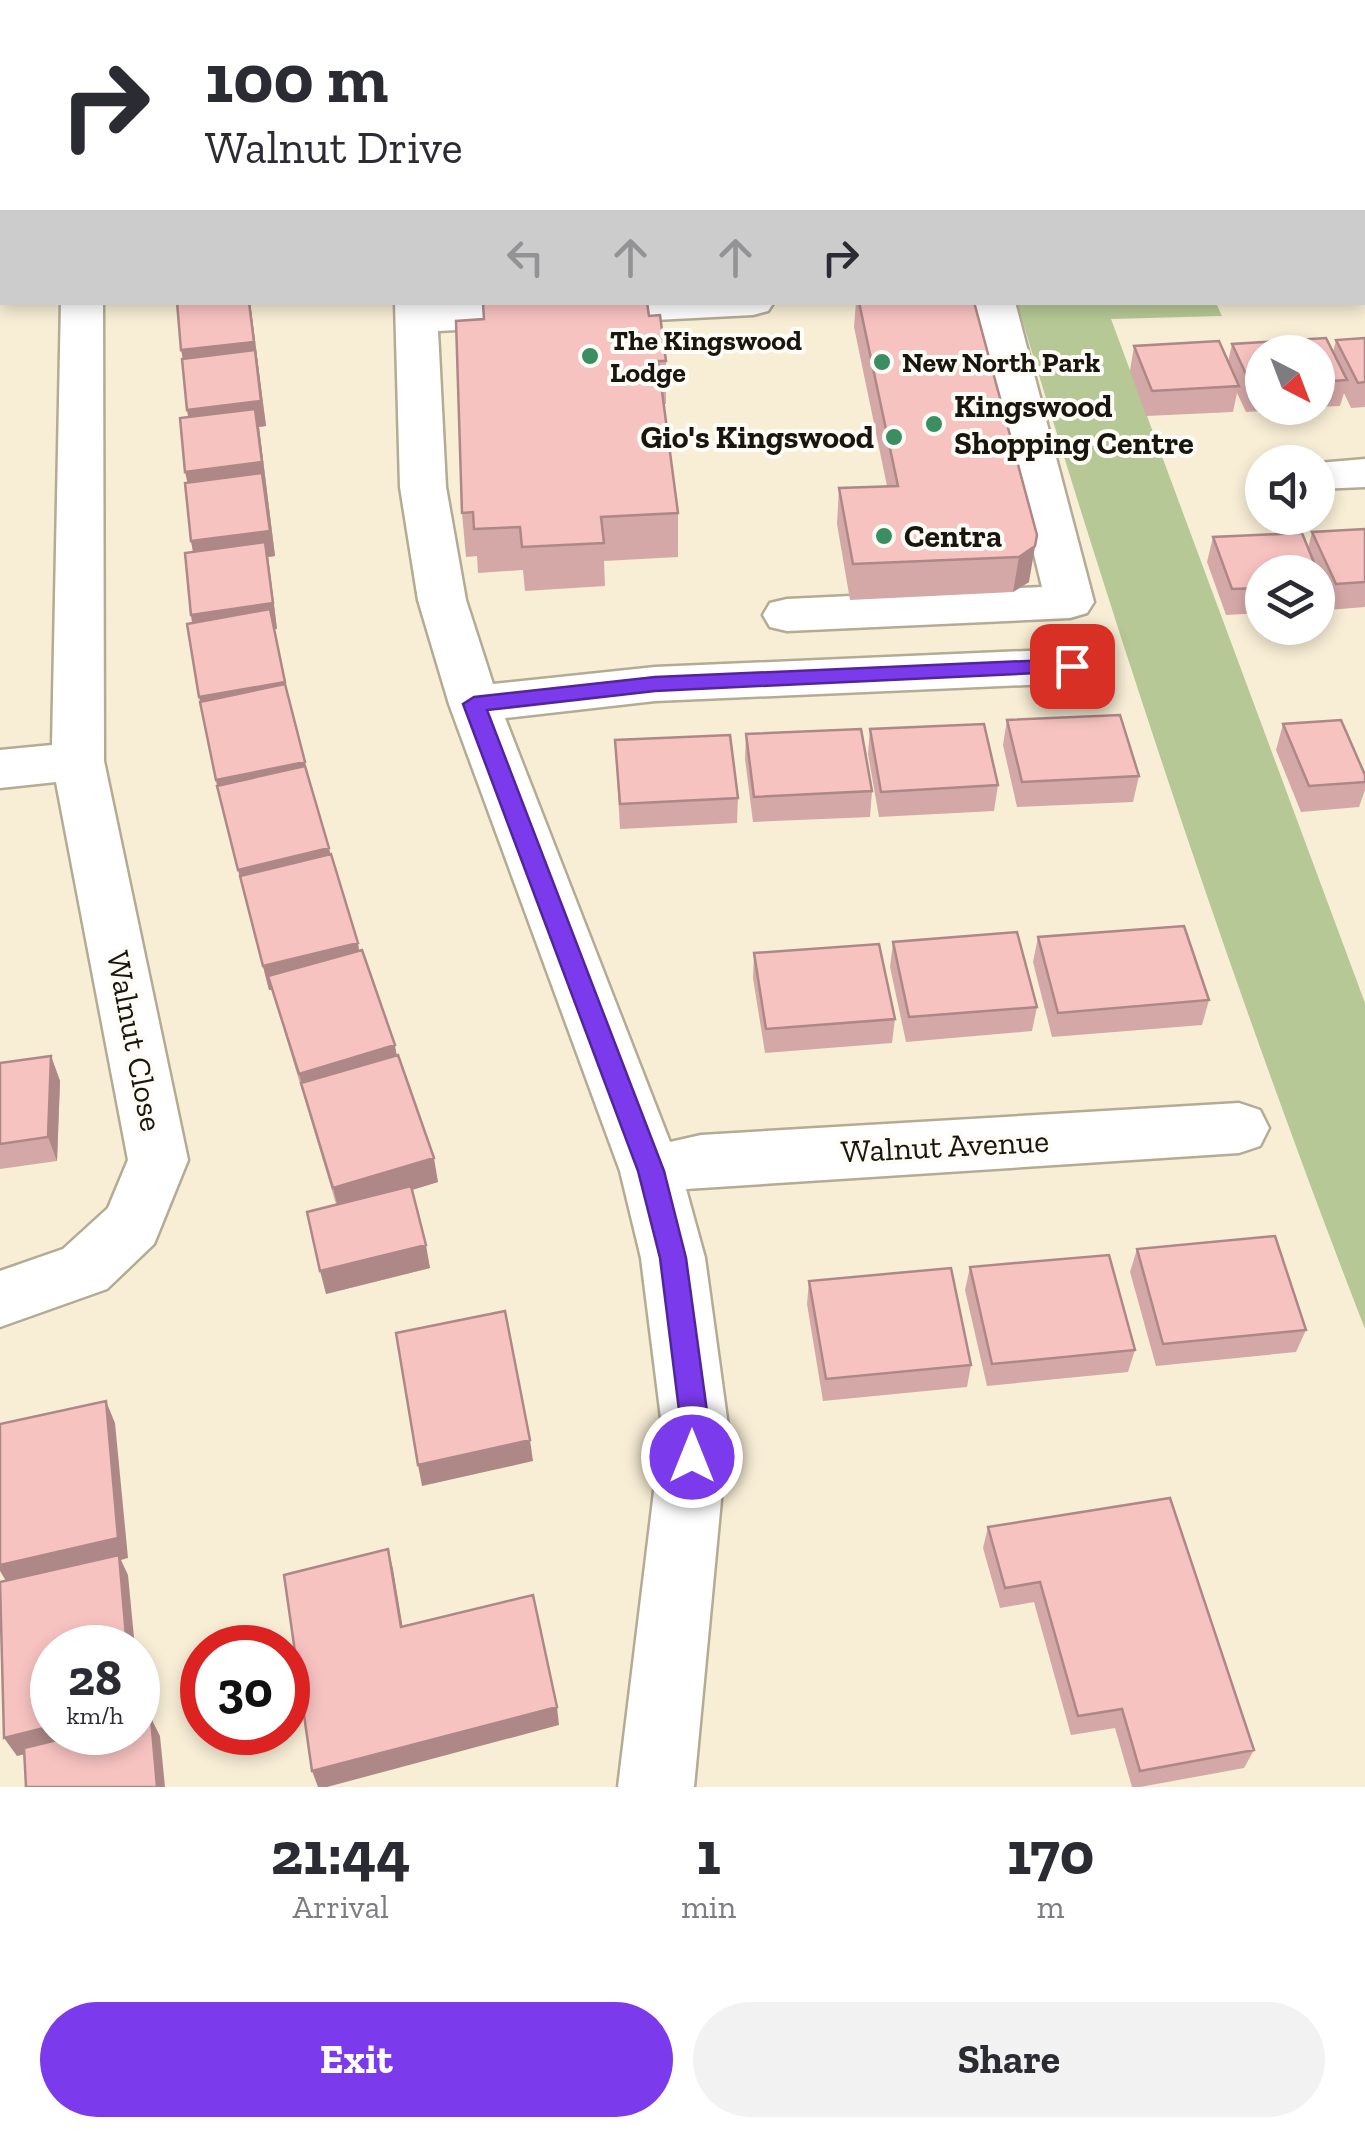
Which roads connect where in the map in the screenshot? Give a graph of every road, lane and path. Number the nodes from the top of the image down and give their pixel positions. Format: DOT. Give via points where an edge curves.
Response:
graph roads {
  1 [pos="82,305"];
  2 [pos="641,305"];
  3 [pos="995,305"];
  4 [pos="416,311"];
  5 [pos="787,615"];
  6 [pos="1072,666"];
  7 [pos="474,704"];
  8 [pos="78,761"];
  9 [pos="0,769"];
  10 [pos="1240,1128"];
  11 [pos="651,1171"];
  12 [pos="0,1299"];
  13 [pos="656,1787"];
  1 -- 8 [label="street, Walnut Close"];
  2 -- 4 [label="street"];
  3 -- 5 [label="street" via="1070,602"];
  4 -- 7 [label="street" via="424,488 442,600"];
  6 -- 7 [label="street" via="655,684"];
  7 -- 11 [label="street"];
  8 -- 9 [label="street"];
  8 -- 12 [label="street, Walnut Close" via="158,1160 132,1226 85,1269"];
  10 -- 11 [label="street, Walnut Avenue" via="702,1161"];
  11 -- 13 [label="street" via="673,1258 695,1426"];
}
